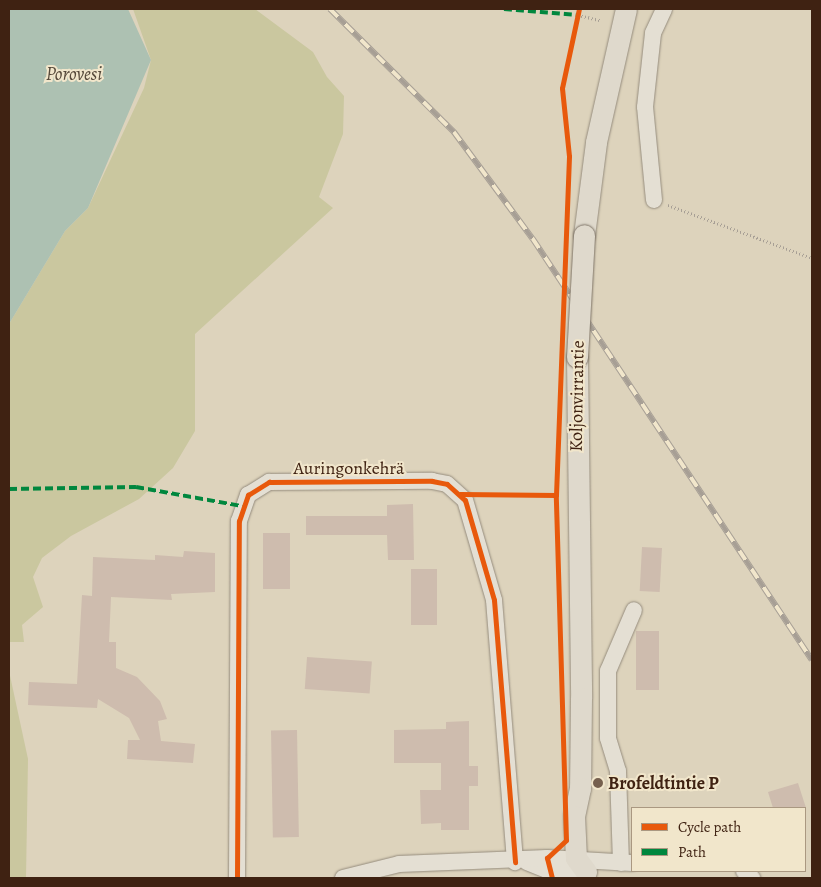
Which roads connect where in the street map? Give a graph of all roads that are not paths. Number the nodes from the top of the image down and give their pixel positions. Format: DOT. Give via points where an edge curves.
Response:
graph roads {
  1 [pos="626,9"];
  2 [pos="664,9"];
  3 [pos="654,200"];
  4 [pos="634,610"];
  5 [pos="521,862"];
  6 [pos="627,863"];
  7 [pos="584,867"];
  8 [pos="425,871"];
  9 [pos="237,878"];
  10 [pos="343,878"];
  1 -- 7 [label="main road, Koljonvirrantie, bridge" via="596,142 584,235 577,357 580,788 588,816"];
  2 -- 3 [label="street" via="653,33 645,107"];
  4 -- 6 [label="street" via="608,671 608,738 618,771"];
  5 -- 7 [label="street" via="549,871"];
  5 -- 8 [label="street"];
  5 -- 9 [label="street, Auringonkehrä" via="494,600 465,500 452,487 432,481 270,482 248,495 239,521"];
  6 -- 7 [label="street"];
  8 -- 10 [label="street" via="374,868"];
}
